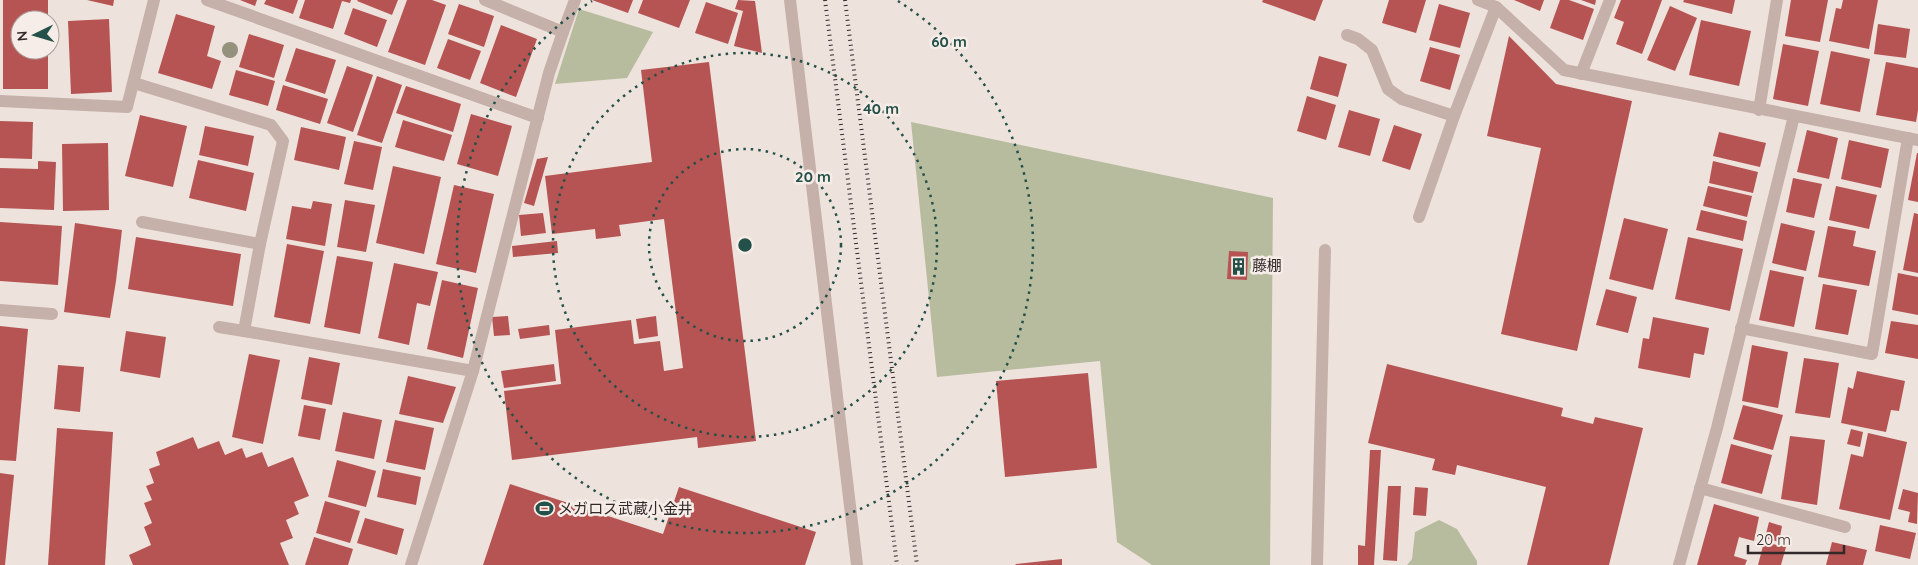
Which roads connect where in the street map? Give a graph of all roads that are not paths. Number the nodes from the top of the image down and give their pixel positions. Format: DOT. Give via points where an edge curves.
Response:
graph roads {
  1 [pos="154,0"];
  2 [pos="207,0"];
  3 [pos="485,0"];
  4 [pos="575,0"];
  5 [pos="790,0"];
  6 [pos="1478,0"];
  7 [pos="1610,0"];
  8 [pos="1776,0"];
  9 [pos="1496,7"];
  10 [pos="563,32"];
  11 [pos="1347,35"];
  12 [pos="1581,74"];
  13 [pos="134,83"];
  14 [pos="0,101"];
  15 [pos="1759,110"];
  16 [pos="1454,116"];
  17 [pos="1794,116"];
  18 [pos="538,118"];
  19 [pos="1913,139"];
  20 [pos="1419,217"];
  21 [pos="142,222"];
  22 [pos="260,244"];
  23 [pos="1324,250"];
  24 [pos="0,310"];
  25 [pos="52,314"];
  26 [pos="219,327"];
  27 [pos="1741,328"];
  28 [pos="244,331"];
  29 [pos="473,371"];
  30 [pos="1700,488"];
  31 [pos="1845,528"];
  32 [pos="411,565"];
  33 [pos="857,565"];
  34 [pos="1317,565"];
  35 [pos="1679,565"];
  1 -- 13 [label="street"];
  2 -- 18 [label="street"];
  3 -- 10 [label="street"];
  4 -- 10 [label="street"];
  5 -- 33 [label="street"];
  6 -- 9 [label="street"];
  7 -- 12 [label="street"];
  8 -- 15 [label="street"];
  9 -- 12 [label="street" via="1564,70"];
  9 -- 16 [label="street"];
  10 -- 18 [label="street"];
  11 -- 16 [label="street" via="1372,50 1388,89 1402,99"];
  12 -- 15 [label="street"];
  13 -- 14 [label="street" via="127,106"];
  13 -- 22 [label="street" via="271,125 283,141"];
  15 -- 17 [label="street"];
  16 -- 20 [label="street"];
  17 -- 19 [label="street"];
  17 -- 27 [label="street"];
  18 -- 29 [label="street"];
  19 -- 27 [label="street" via="1872,354"];
  21 -- 22 [label="street"];
  22 -- 28 [label="street"];
  23 -- 34 [label="street"];
  24 -- 25 [label="street"];
  26 -- 28 [label="street"];
  27 -- 30 [label="street"];
  28 -- 29 [label="street"];
  29 -- 32 [label="street"];
  30 -- 31 [label="street"];
  30 -- 35 [label="street"];
}
